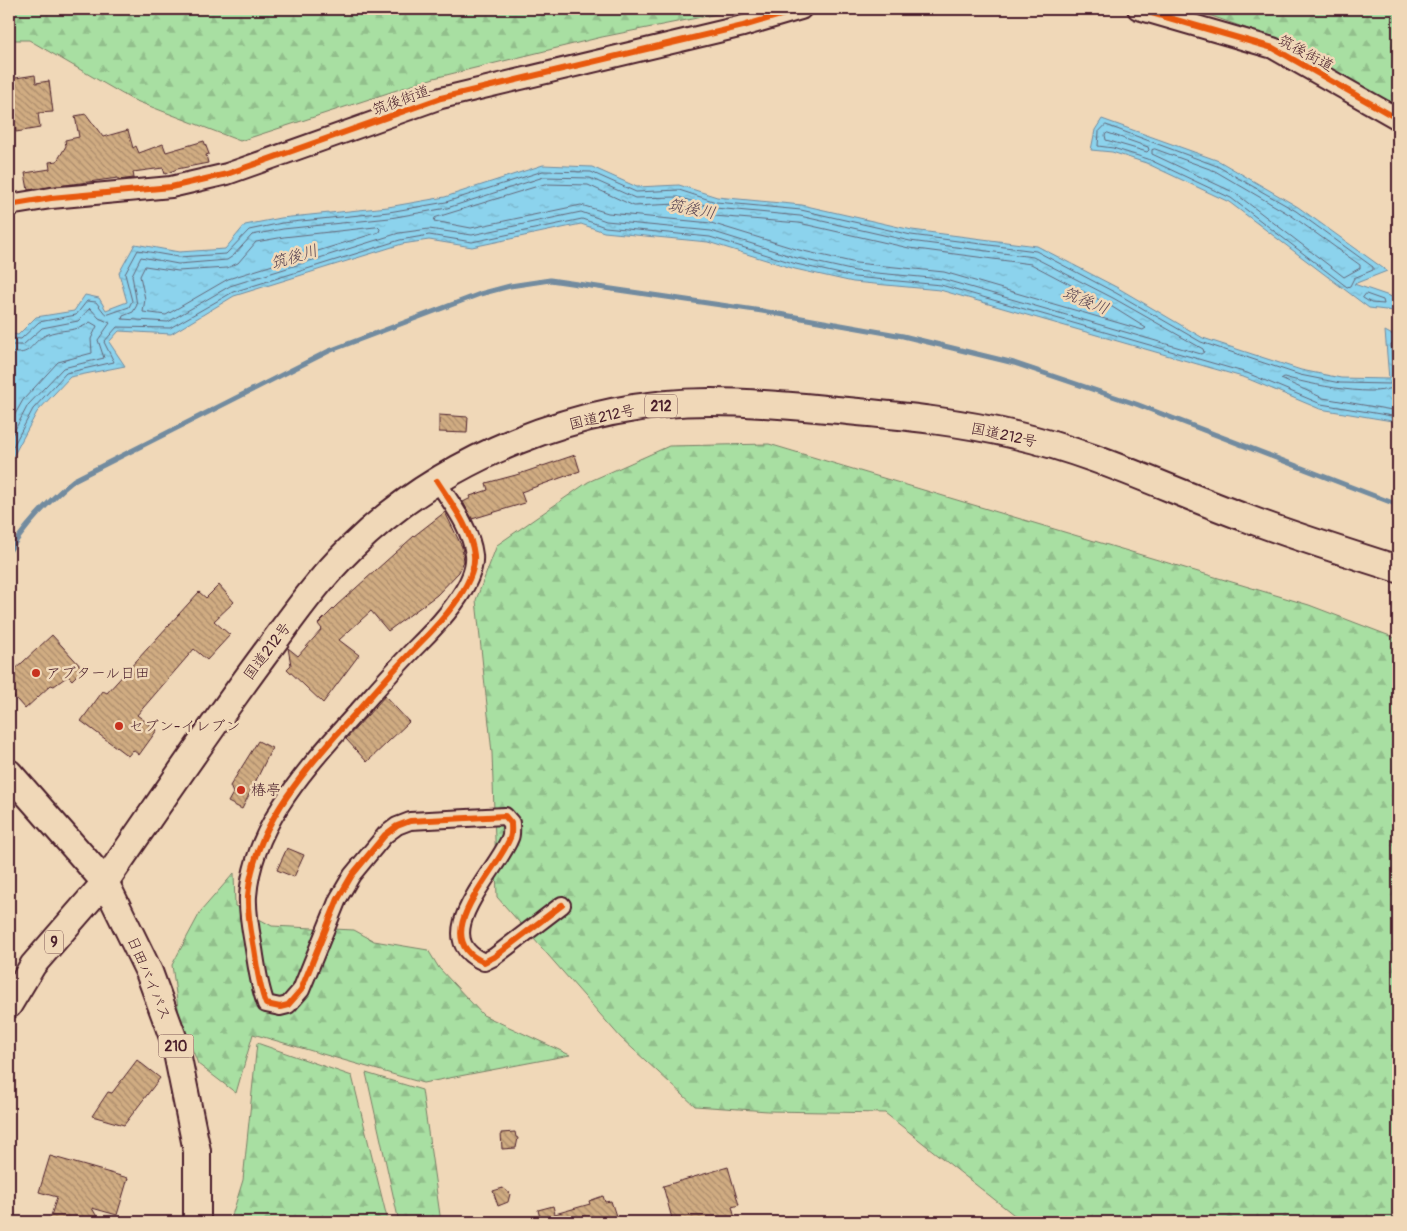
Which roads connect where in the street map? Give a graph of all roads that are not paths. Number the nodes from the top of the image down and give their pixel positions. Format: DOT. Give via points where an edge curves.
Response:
graph roads {
  1 [pos="801,9"];
  2 [pos="1138,9"];
  3 [pos="1398,119"];
  4 [pos="9,205"];
  5 [pos="437,481"];
  6 [pos="1398,570"];
  7 [pos="9,773"];
  8 [pos="105,882"];
  9 [pos="562,905"];
  10 [pos="9,1006"];
  11 [pos="197,1222"];
  1 -- 4 [label="street, 筑後街道" via="743,26 442,98 227,174 171,187"];
  2 -- 3 [label="street, 筑後街道" via="1273,48"];
  5 -- 6 [label="highway, 国道212号 / 212" via="487,454 538,434 597,416 644,407 709,402 893,415 1014,434 1078,452 1247,519"];
  5 -- 8 [label="highway, 国道212号 / 212" via="351,548 312,591 215,722"];
  5 -- 9 [label="street" via="468,532 474,556 468,583 442,621 380,683 310,765 267,830 253,868 248,897 260,987 266,1004 280,1007 288,1004 301,990 338,899 352,875 385,836 410,821 505,816 512,823 511,836 499,862 482,882 459,928 464,950 473,957 484,962 494,957"];
  7 -- 8 [label="highway, 日田バイパス / 210"];
  8 -- 10 [label="main road, 9" via="33,966"];
  8 -- 11 [label="highway, 日田バイパス / 210" via="149,972 175,1043 197,1151"];
}
